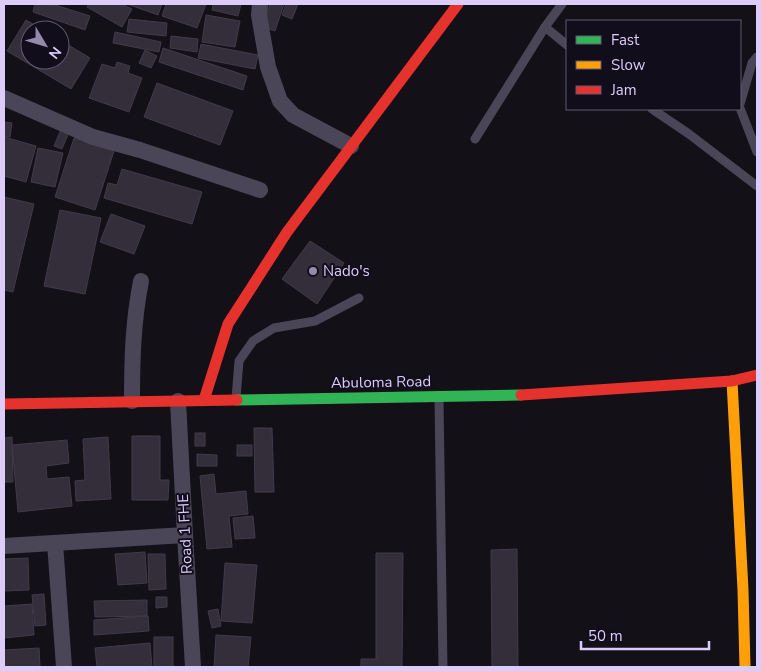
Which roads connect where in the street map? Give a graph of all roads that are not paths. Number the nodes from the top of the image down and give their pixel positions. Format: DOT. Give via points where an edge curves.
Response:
graph roads {
  1 [pos="260,4"];
  2 [pos="458,4"];
  3 [pos="562,4"];
  4 [pos="545,27"];
  5 [pos="566,44"];
  6 [pos="757,57"];
  7 [pos="4,98"];
  8 [pos="741,101"];
  9 [pos="653,110"];
  10 [pos="741,110"];
  11 [pos="475,139"];
  12 [pos="351,146"];
  13 [pos="757,152"];
  14 [pos="757,186"];
  15 [pos="260,190"];
  16 [pos="141,281"];
  17 [pos="359,298"];
  18 [pos="757,375"];
  19 [pos="732,381"];
  20 [pos="439,396"];
  21 [pos="204,400"];
  22 [pos="236,400"];
  23 [pos="132,401"];
  24 [pos="178,402"];
  25 [pos="4,404"];
  26 [pos="185,535"];
  27 [pos="55,543"];
  28 [pos="4,546"];
  29 [pos="64,667"];
  30 [pos="193,667"];
  31 [pos="443,667"];
  32 [pos="745,667"];
  1 -- 12 [label="street" via="268,67 280,101 293,115"];
  2 -- 12 [label="street"];
  3 -- 4 [label="lane"];
  4 -- 5 [label="lane"];
  4 -- 11 [label="lane"];
  6 -- 8 [label="lane" via="752,63"];
  7 -- 15 [label="street" via="93,137"];
  9 -- 14 [label="lane"];
  10 -- 13 [label="lane"];
  12 -- 21 [label="street" via="287,232 228,324"];
  16 -- 23 [label="street" via="132,347"];
  17 -- 22 [label="lane" via="315,321 274,328 253,341 239,361"];
  18 -- 19 [label="street, Abuloma Road"];
  19 -- 20 [label="street, Abuloma Road" via="522,395"];
  19 -- 32 [label="street"];
  20 -- 22 [label="street, Abuloma Road"];
  20 -- 31 [label="lane"];
  21 -- 22 [label="street, Abuloma Road"];
  21 -- 24 [label="street, Abuloma Road"];
  23 -- 24 [label="street, Abuloma Road"];
  23 -- 25 [label="street, Abuloma Road"];
  24 -- 26 [label="street, Road 1 FHE"];
  26 -- 27 [label="street"];
  26 -- 30 [label="street, Road 1 FHE"];
  27 -- 28 [label="street"];
  27 -- 29 [label="street"];
}
